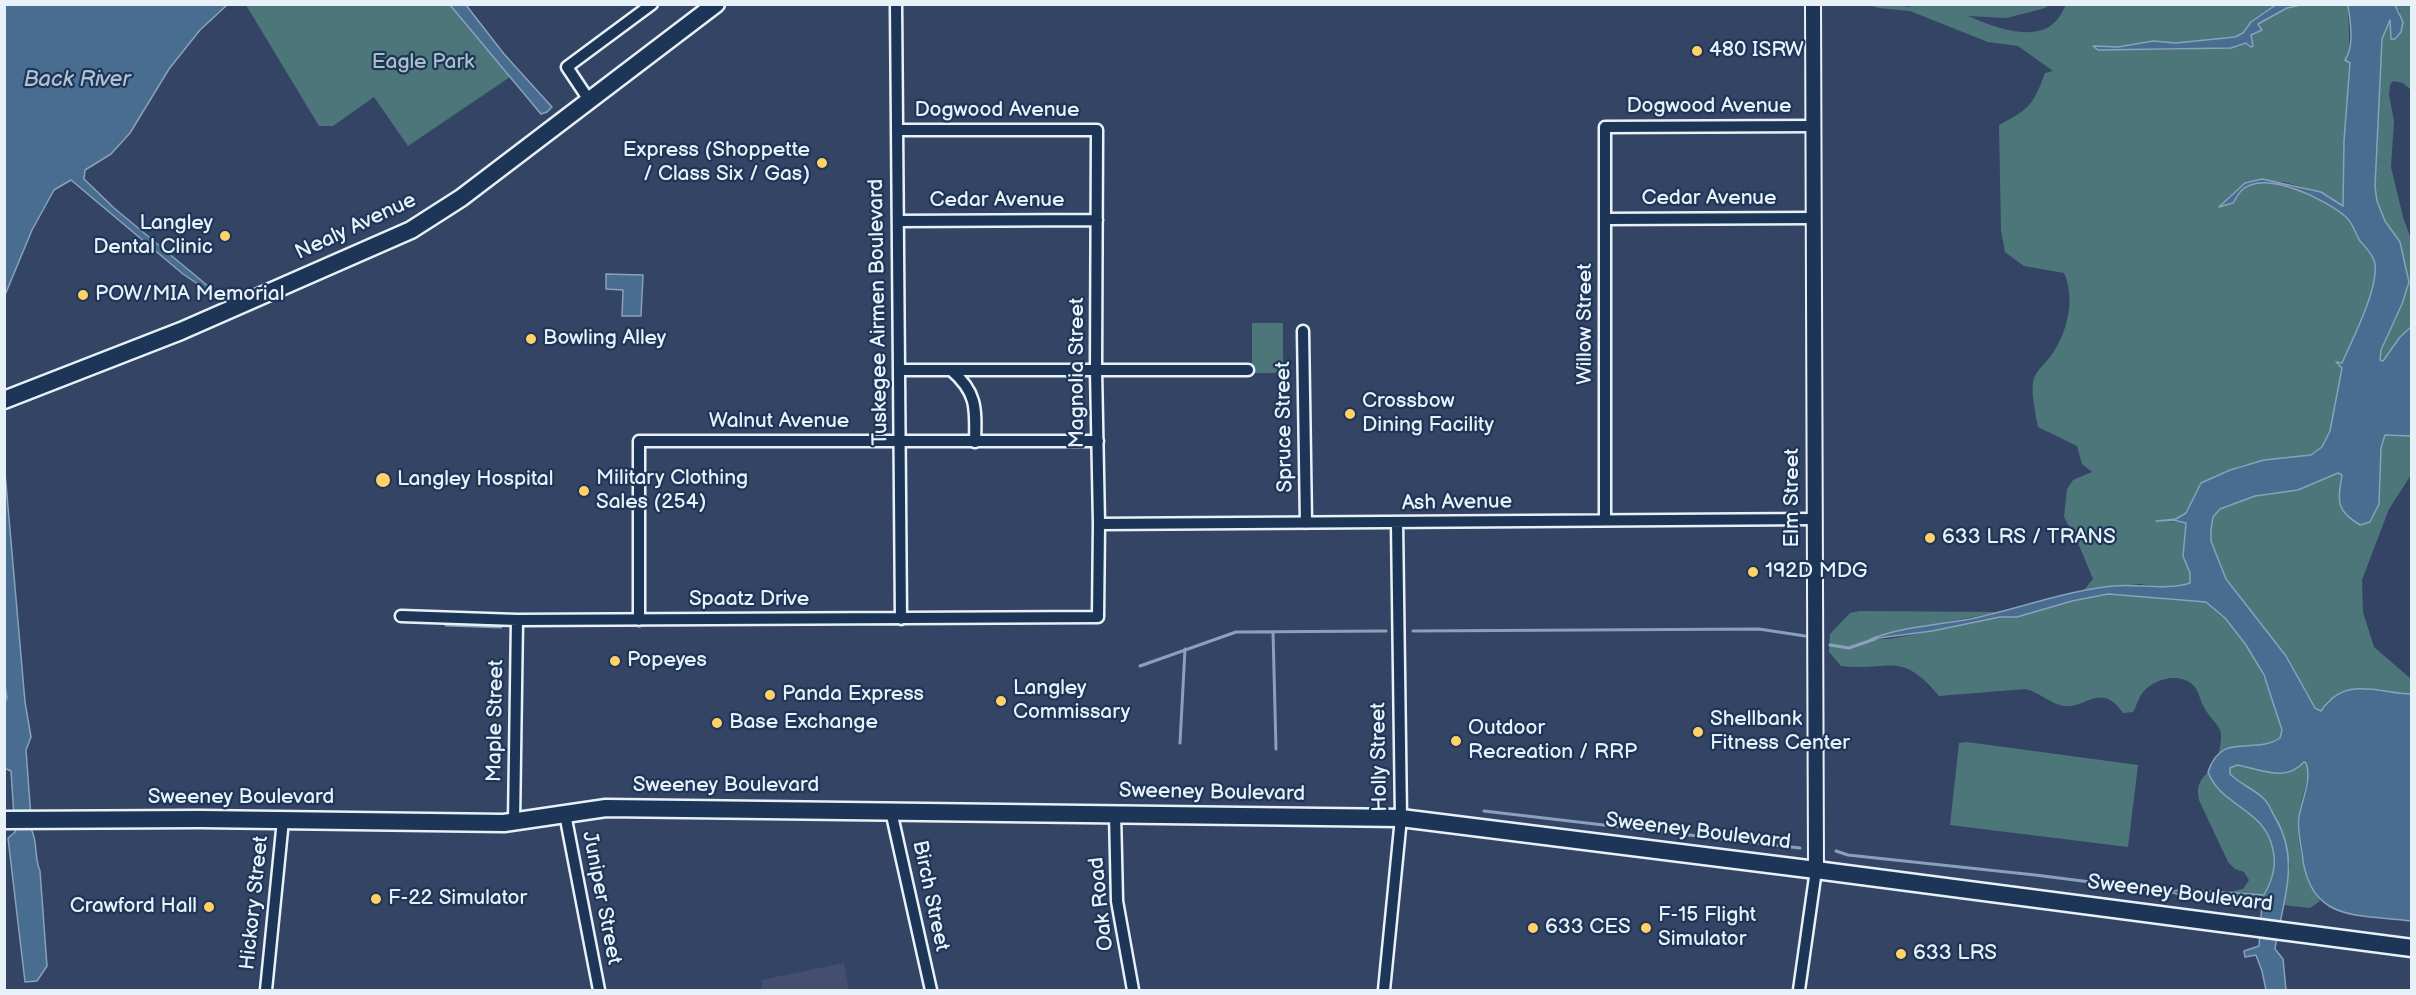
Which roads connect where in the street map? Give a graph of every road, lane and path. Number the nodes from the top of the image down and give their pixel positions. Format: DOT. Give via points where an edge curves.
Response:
graph roads {
  1 [pos="652,4"];
  2 [pos="716,4"];
  3 [pos="896,4"];
  4 [pos="1813,4"];
  5 [pos="590,100"];
  6 [pos="1814,126"];
  7 [pos="1605,127"];
  8 [pos="897,130"];
  9 [pos="1097,130"];
  10 [pos="1814,218"];
  11 [pos="1605,219"];
  12 [pos="1097,220"];
  13 [pos="897,221"];
  14 [pos="1303,331"];
  15 [pos="900,370"];
  16 [pos="951,370"];
  17 [pos="1096,370"];
  18 [pos="1248,370"];
  19 [pos="7,398"];
  20 [pos="1098,441"];
  21 [pos="900,442"];
  22 [pos="975,442"];
  23 [pos="1814,519"];
  24 [pos="1605,520"];
  25 [pos="1306,523"];
  26 [pos="1396,523"];
  27 [pos="1099,524"];
  28 [pos="401,616"];
  29 [pos="1098,617"];
  30 [pos="901,619"];
  31 [pos="517,620"];
  32 [pos="639,620"];
  33 [pos="891,811"];
  34 [pos="565,813"];
  35 [pos="1115,813"];
  36 [pos="1401,818"];
  37 [pos="7,820"];
  38 [pos="283,820"];
  39 [pos="514,822"];
  40 [pos="1816,870"];
  41 [pos="2412,948"];
  42 [pos="266,990"];
  43 [pos="599,990"];
  44 [pos="931,990"];
  45 [pos="1133,990"];
  46 [pos="1384,990"];
  47 [pos="1799,990"];
  1 -- 5 [label="street" via="567,67"];
  2 -- 5 [label="main road, Nealy Avenue"];
  3 -- 8 [label="street, Tuskegee Airmen Boulevard"];
  4 -- 6 [label="street, Elm Street"];
  5 -- 19 [label="main road, Nealy Avenue" via="461,198 411,230 181,331"];
  6 -- 7 [label="street, Dogwood Avenue"];
  6 -- 10 [label="street, Elm Street"];
  7 -- 11 [label="street, Willow Street"];
  8 -- 9 [label="street, Dogwood Avenue"];
  8 -- 13 [label="street, Tuskegee Airmen Boulevard"];
  9 -- 12 [label="street, Magnolia Street"];
  10 -- 11 [label="street, Cedar Avenue"];
  10 -- 23 [label="street, Elm Street"];
  11 -- 24 [label="street, Willow Street"];
  12 -- 13 [label="street, Cedar Avenue"];
  12 -- 17 [label="street, Magnolia Street"];
  13 -- 15 [label="street, Tuskegee Airmen Boulevard"];
  14 -- 25 [label="street, Spruce Street"];
  15 -- 16 [label="street"];
  15 -- 21 [label="street, Tuskegee Airmen Boulevard"];
  16 -- 17 [label="street"];
  16 -- 22 [label="street" via="972,394"];
  17 -- 18 [label="street"];
  17 -- 20 [label="street, Magnolia Street"];
  20 -- 22 [label="street, Walnut Avenue"];
  20 -- 27 [label="street, Magnolia Street"];
  21 -- 22 [label="street, Walnut Avenue"];
  21 -- 30 [label="street, Tuskegee Airmen Boulevard"];
  21 -- 32 [label="street, Walnut Avenue" via="639,441"];
  23 -- 24 [label="street, Ash Avenue"];
  23 -- 40 [label="street, Elm Street"];
  24 -- 26 [label="street, Ash Avenue"];
  25 -- 26 [label="street, Ash Avenue"];
  25 -- 27 [label="street, Ash Avenue"];
  26 -- 36 [label="street, Holly Street"];
  27 -- 29 [label="street, Magnolia Street"];
  28 -- 31 [label="street, Spaatz Drive"];
  29 -- 30 [label="street, Spaatz Drive"];
  30 -- 32 [label="street, Spaatz Drive"];
  31 -- 32 [label="street, Spaatz Drive"];
  31 -- 39 [label="street, Maple Street"];
  33 -- 34 [label="main road, Sweeney Boulevard" via="606,808"];
  33 -- 35 [label="main road, Sweeney Boulevard"];
  33 -- 44 [label="street, Birch Street"];
  34 -- 39 [label="main road, Sweeney Boulevard"];
  34 -- 43 [label="street, Juniper Street"];
  35 -- 36 [label="main road, Sweeney Boulevard"];
  35 -- 45 [label="street, Oak Road" via="1117,901"];
  36 -- 40 [label="main road, Sweeney Boulevard"];
  36 -- 46 [label="street, Holly Street"];
  37 -- 38 [label="main road, Sweeney Boulevard"];
  38 -- 39 [label="main road, Sweeney Boulevard"];
  38 -- 42 [label="street, Hickory Street"];
  40 -- 41 [label="main road, Sweeney Boulevard"];
  40 -- 47 [label="street, Elm Street"];
}
